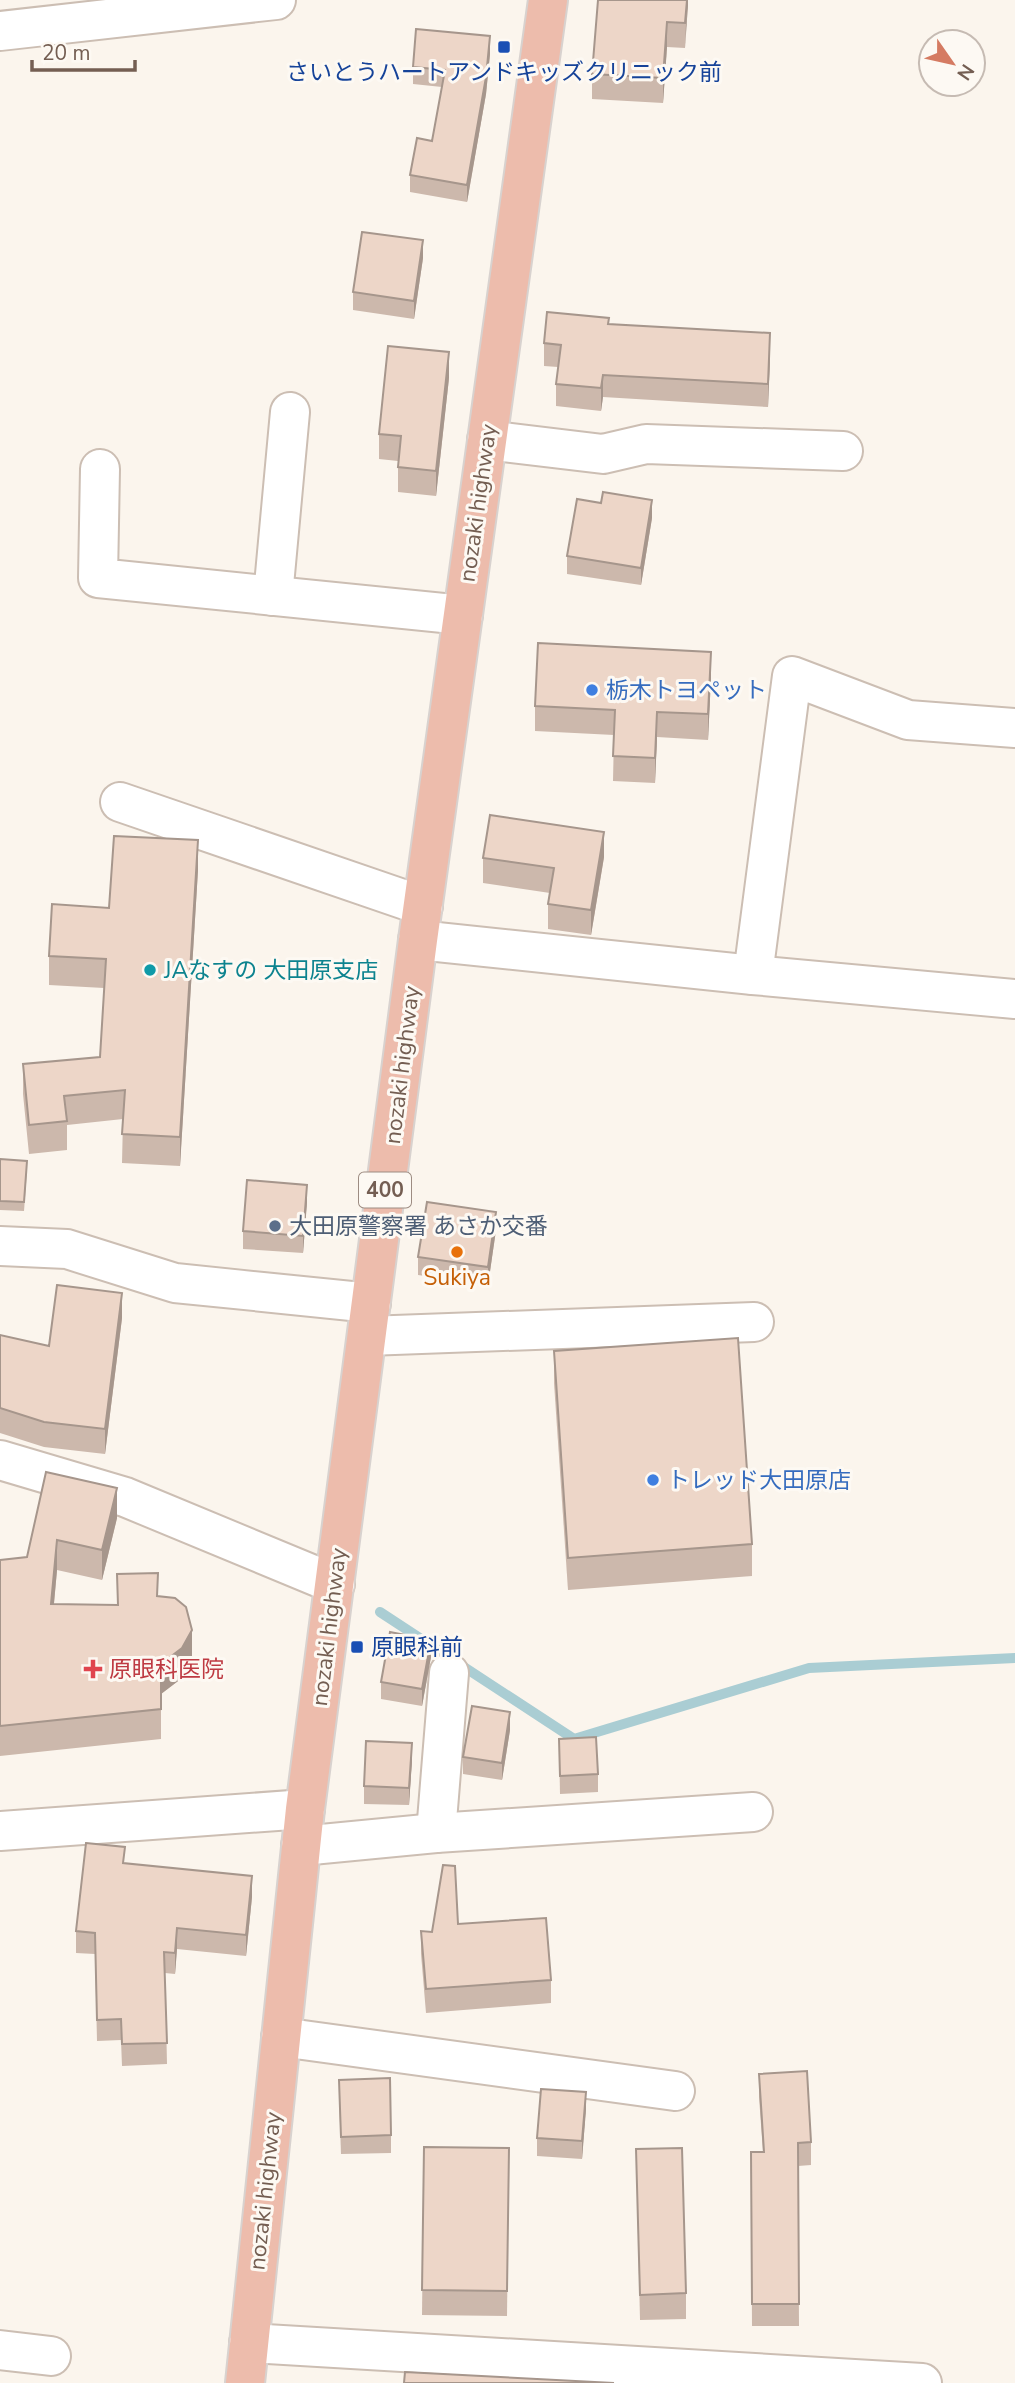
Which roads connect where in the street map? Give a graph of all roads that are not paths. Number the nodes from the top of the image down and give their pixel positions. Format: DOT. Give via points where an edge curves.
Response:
graph roads {
  1 [pos="276,0"];
  2 [pos="548,0"];
  3 [pos="0,31"];
  4 [pos="290,412"];
  5 [pos="487,440"];
  6 [pos="843,451"];
  7 [pos="100,470"];
  8 [pos="273,596"];
  9 [pos="463,615"];
  10 [pos="1015,728"];
  11 [pos="120,802"];
  12 [pos="420,923"];
  13 [pos="752,975"];
  14 [pos="1015,999"];
  15 [pos="0,1246"];
  16 [pos="369,1319"];
  17 [pos="754,1322"];
  18 [pos="0,1460"];
  19 [pos="335,1584"];
  20 [pos="449,1673"];
  21 [pos="753,1812"];
  22 [pos="303,1827"];
  23 [pos="0,1831"];
  24 [pos="436,1833"];
  25 [pos="281,2037"];
  26 [pos="675,2091"];
  27 [pos="249,2343"];
  28 [pos="0,2350"];
  29 [pos="51,2356"];
  30 [pos="245,2383"];
  31 [pos="922,2383"];
  1 -- 3 [label="street"];
  2 -- 5 [label="highway, nozaki highway / 400"];
  4 -- 8 [label="street"];
  5 -- 6 [label="street" via="603,454 646,444"];
  5 -- 9 [label="highway, nozaki highway / 400"];
  7 -- 8 [label="street" via="98,578"];
  8 -- 9 [label="street"];
  9 -- 12 [label="highway, nozaki highway / 400"];
  10 -- 13 [label="street" via="908,720 792,676"];
  11 -- 12 [label="street"];
  12 -- 13 [label="street"];
  12 -- 16 [label="highway, nozaki highway / 400"];
  13 -- 14 [label="street"];
  15 -- 16 [label="street" via="67,1249 175,1283"];
  16 -- 17 [label="street"];
  16 -- 19 [label="highway, nozaki highway / 400"];
  18 -- 19 [label="street" via="125,1497"];
  19 -- 22 [label="highway, nozaki highway / 400"];
  20 -- 24 [label="street"];
  21 -- 24 [label="street"];
  22 -- 23 [label="street"];
  22 -- 24 [label="street"];
  22 -- 25 [label="highway, nozaki highway / 400"];
  25 -- 26 [label="street"];
  25 -- 27 [label="highway, nozaki highway / 400"];
  27 -- 30 [label="highway, nozaki highway / 400"];
  27 -- 31 [label="street"];
  28 -- 29 [label="street"];
}
